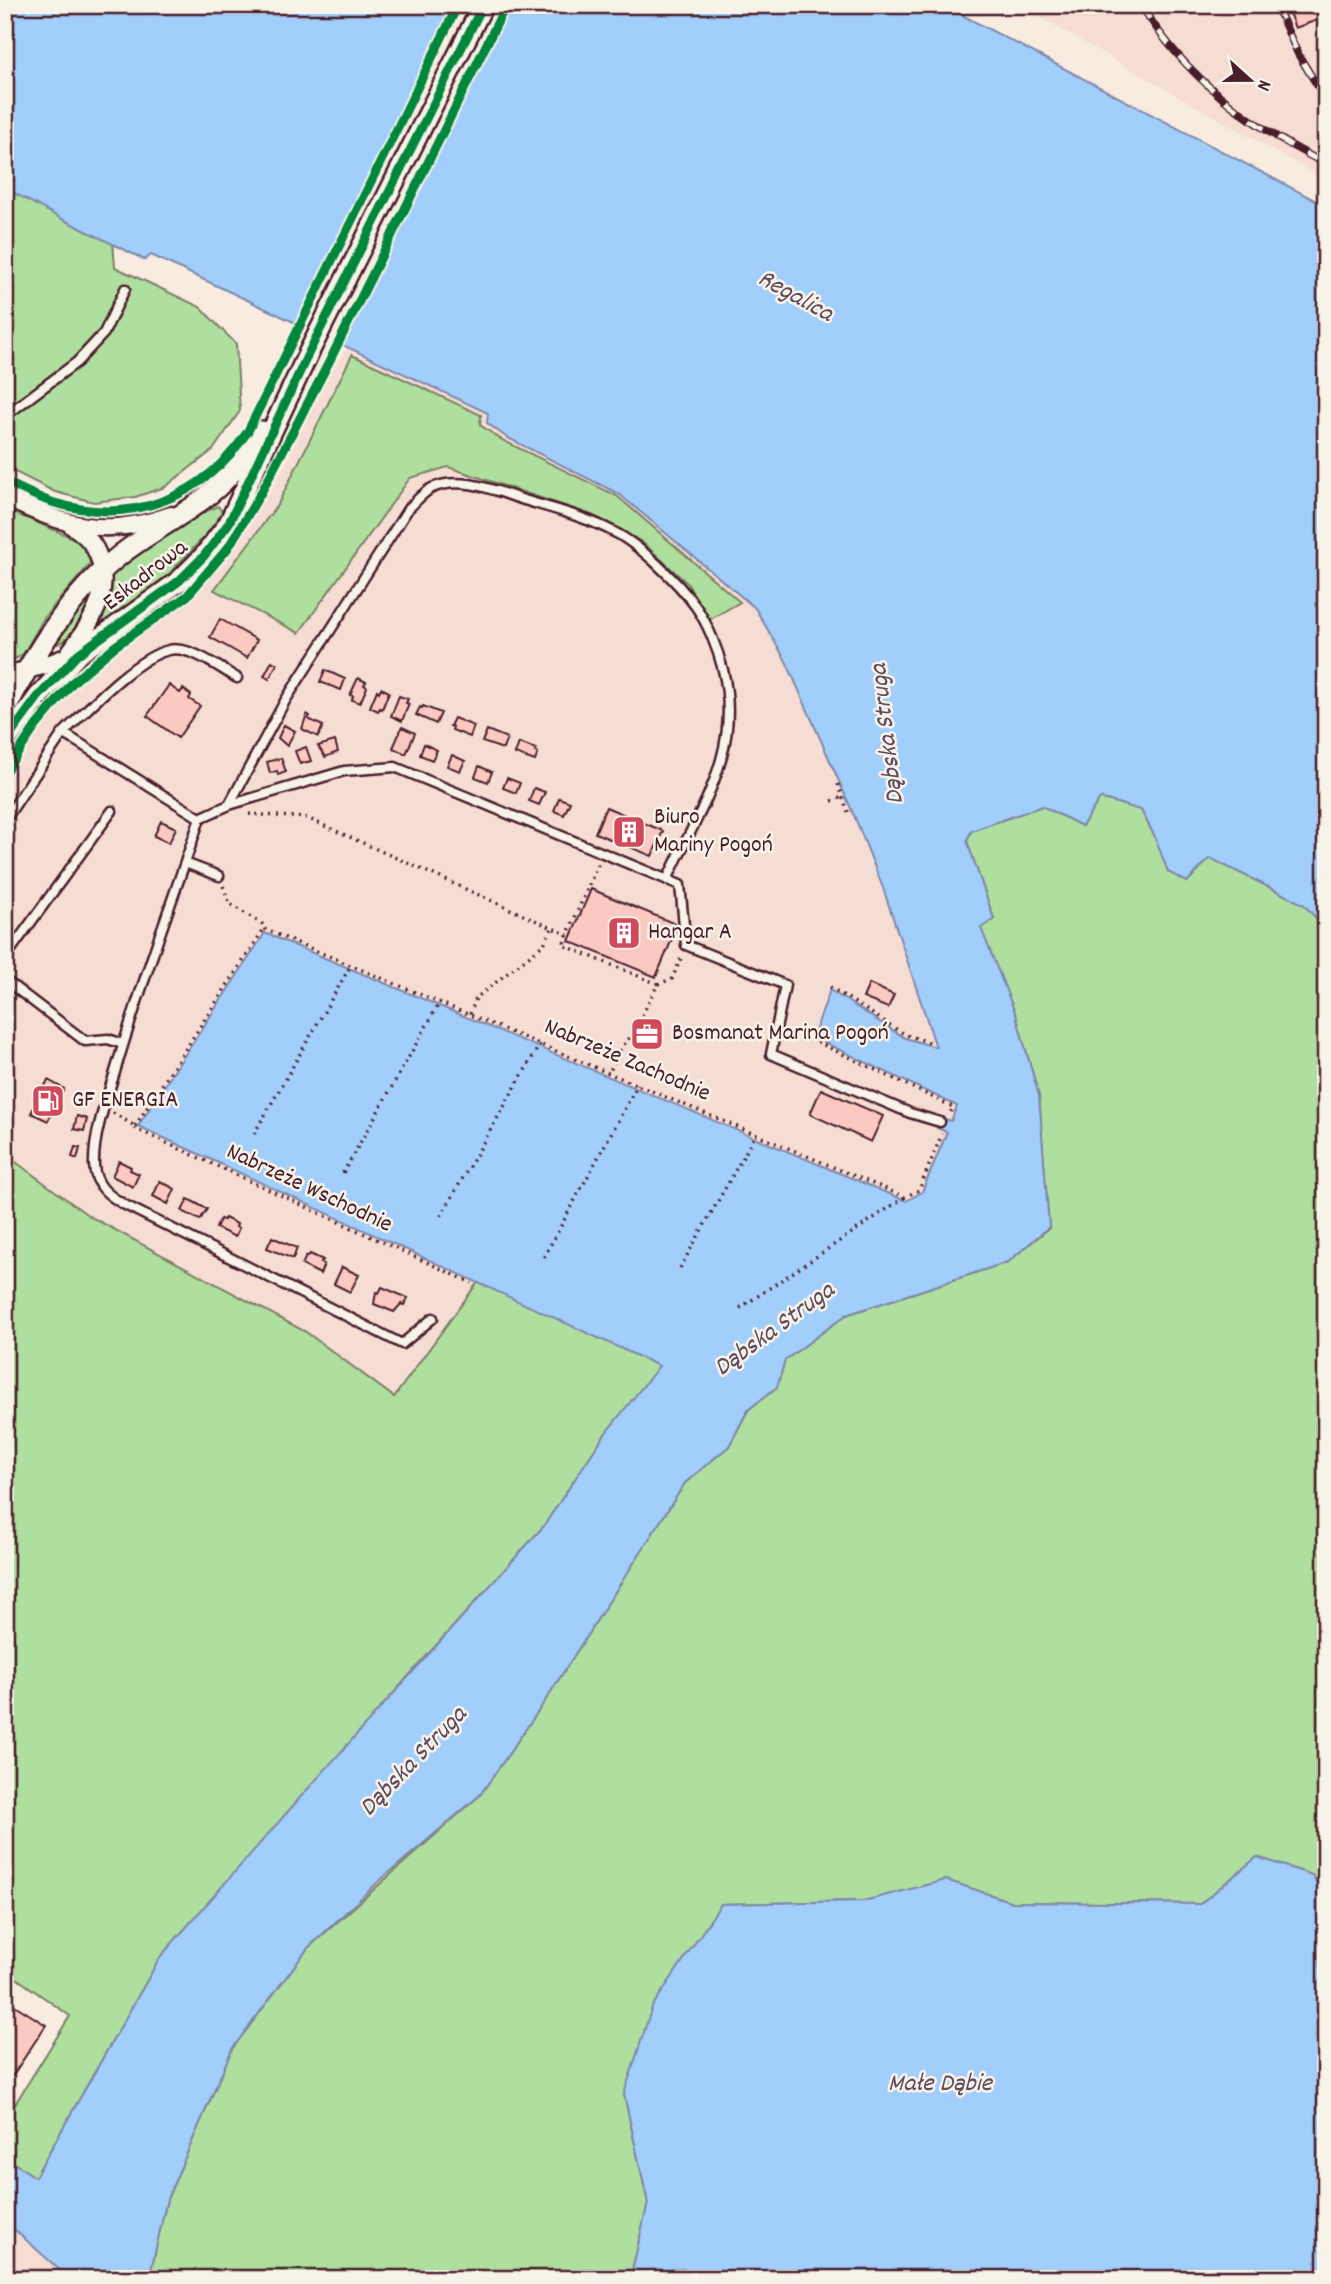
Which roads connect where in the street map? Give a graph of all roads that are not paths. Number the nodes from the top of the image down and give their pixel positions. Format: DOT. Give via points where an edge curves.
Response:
graph roads {
  1 [pos="482,5"];
  2 [pos="125,289"];
  3 [pos="309,352"];
  4 [pos="5,416"];
  5 [pos="5,497"];
  6 [pos="198,502"];
  7 [pos="64,521"];
  8 [pos="102,572"];
  9 [pos="97,639"];
  10 [pos="66,657"];
  11 [pos="25,671"];
  12 [pos="5,675"];
  13 [pos="237,678"];
  14 [pos="47,687"];
  15 [pos="5,710"];
  16 [pos="63,733"];
  17 [pos="5,742"];
  18 [pos="229,805"];
  19 [pos="112,811"];
  20 [pos="200,818"];
  21 [pos="5,820"];
  22 [pos="185,863"];
  23 [pos="219,876"];
  24 [pos="667,880"];
  25 [pos="5,958"];
  26 [pos="5,979"];
  27 [pos="123,1044"];
  28 [pos="944,1120"];
  29 [pos="433,1318"];
  1 -- 3 [label="street"];
  2 -- 4 [label="lane" via="104,333 77,362"];
  3 -- 6 [label="street, Eskadrowa" via="243,460"];
  3 -- 9 [label="street, Eskadrowa" via="229,523 205,556 179,581"];
  5 -- 7 [label="street, Eskadrowa"];
  6 -- 7 [label="street, Eskadrowa" via="147,523 120,528"];
  6 -- 8 [label="street, Eskadrowa"];
  7 -- 8 [label="street, Eskadrowa" via="94,544"];
  8 -- 10 [label="street, Eskadrowa" via="92,618"];
  8 -- 11 [label="street, Eskadrowa" via="55,624"];
  9 -- 10 [label="street, Eskadrowa"];
  9 -- 14 [label="street, Eskadrowa"];
  10 -- 11 [label="street, Eskadrowa"];
  10 -- 14 [label="street, Eskadrowa"];
  11 -- 12 [label="street, Eskadrowa"];
  11 -- 15 [label="street, Eskadrowa"];
  13 -- 16 [label="lane" via="194,653 170,649 110,687"];
  14 -- 17 [label="street, Eskadrowa"];
  16 -- 20 [label="lane"];
  16 -- 21 [label="lane"];
  18 -- 20 [label="lane"];
  18 -- 24 [label="lane" via="344,771 396,767"];
  18 -- 24 [label="lane" via="285,701 408,509 429,489 448,483 477,486 615,532 651,559 696,607 710,634 723,670 728,714 724,756"];
  19 -- 25 [label="lane"];
  20 -- 22 [label="lane"];
  22 -- 23 [label="lane"];
  22 -- 27 [label="lane"];
  24 -- 28 [label="lane" via="680,885 686,945 785,985 771,1054 910,1113"];
  26 -- 27 [label="lane" via="85,1041 108,1039"];
  27 -- 29 [label="lane" via="104,1107 94,1166 108,1195 401,1344"];
}
